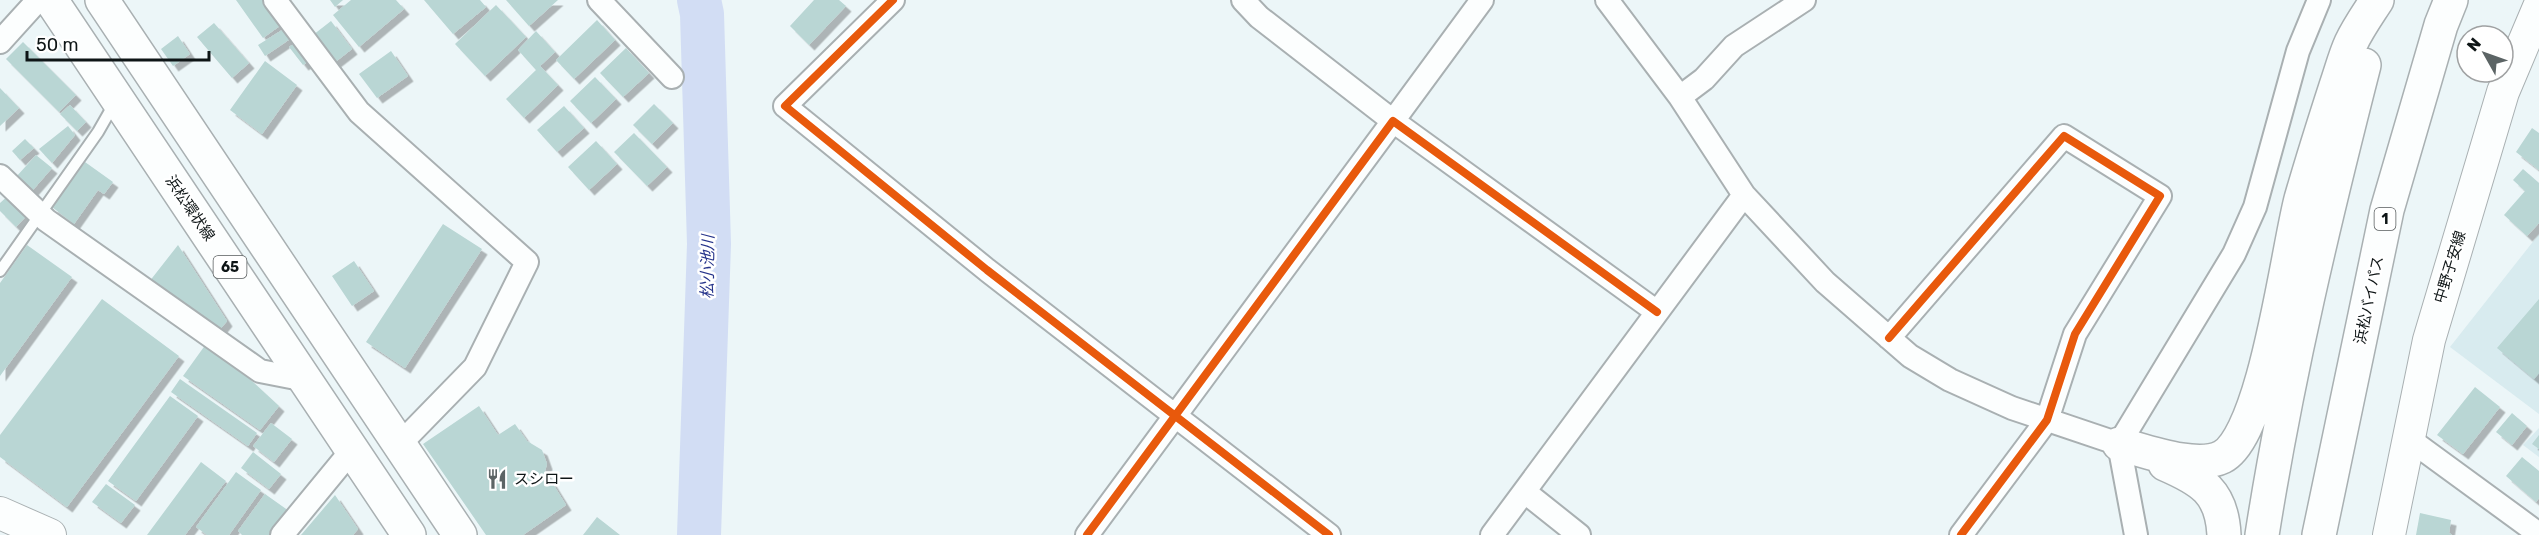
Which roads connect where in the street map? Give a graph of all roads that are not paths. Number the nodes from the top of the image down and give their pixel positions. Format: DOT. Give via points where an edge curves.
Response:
graph roads {
  1 [pos="38,0"];
  2 [pos="51,0"];
  3 [pos="102,0"];
  4 [pos="275,0"];
  5 [pos="599,0"];
  6 [pos="893,0"];
  7 [pos="1244,0"];
  8 [pos="1482,0"];
  9 [pos="1607,0"];
  10 [pos="1804,0"];
  11 [pos="2319,0"];
  12 [pos="2377,0"];
  13 [pos="2382,0"];
  14 [pos="2451,0"];
  15 [pos="1776,7"];
  16 [pos="2539,8"];
  17 [pos="0,42"];
  18 [pos="672,77"];
  19 [pos="1680,97"];
  20 [pos="117,99"];
  21 [pos="1393,121"];
  22 [pos="0,176"];
  23 [pos="1744,195"];
  24 [pos="39,216"];
  25 [pos="0,271"];
  26 [pos="1657,312"];
  27 [pos="1889,338"];
  28 [pos="306,380"];
  29 [pos="1175,418"];
  30 [pos="2047,420"];
  31 [pos="2409,439"];
  32 [pos="2120,444"];
  33 [pos="399,445"];
  34 [pos="352,450"];
  35 [pos="1525,492"];
  36 [pos="0,513"];
  37 [pos="2539,534"];
  38 [pos="50,535"];
  39 [pos="282,535"];
  40 [pos="409,535"];
  41 [pos="460,535"];
  42 [pos="1087,535"];
  43 [pos="1329,535"];
  44 [pos="1492,535"];
  45 [pos="1579,535"];
  46 [pos="1961,535"];
  47 [pos="2136,535"];
  48 [pos="2224,535"];
  49 [pos="2262,535"];
  50 [pos="2319,535"];
  51 [pos="2389,535"];
  1 -- 17 [label="street"];
  2 -- 20 [label="main road, 浜松環状線 / 65"];
  3 -- 33 [label="main road, 65"];
  4 -- 33 [label="street" via="359,112 527,262 475,367"];
  5 -- 18 [label="street"];
  6 -- 29 [label="street" via="785,105"];
  7 -- 21 [label="street" via="1259,17"];
  8 -- 21 [label="street"];
  9 -- 19 [label="street"];
  10 -- 15 [label="street"];
  11 -- 32 [label="street" via="2298,51 2255,207 2234,254"];
  12 -- 32 [label="main road" via="2351,43 2325,120 2300,202 2272,341 2246,423 2234,446 2222,457 2202,461 2175,459"];
  13 -- 49 [label="main road" via="2330,195 2279,425"];
  14 -- 50 [label="main road, 浜松バイパス / 1" via="2388,210"];
  15 -- 19 [label="street" via="1704,79"];
  16 -- 31 [label="main road, 中野子安線" via="2503,92 2429,340"];
  19 -- 23 [label="street"];
  20 -- 24 [label="lane"];
  20 -- 28 [label="main road, 浜松環状線 / 65"];
  21 -- 26 [label="street"];
  21 -- 29 [label="street"];
  22 -- 24 [label="street"];
  23 -- 26 [label="street"];
  23 -- 27 [label="street" via="1825,282"];
  24 -- 25 [label="lane"];
  24 -- 28 [label="street" via="260,371"];
  26 -- 35 [label="street"];
  27 -- 30 [label="street" via="1950,380"];
  27 -- 30 [label="street" via="2064,136 2160,196 2075,334"];
  28 -- 34 [label="main road, 浜松環状線 / 65"];
  29 -- 42 [label="street"];
  29 -- 43 [label="street"];
  30 -- 32 [label="street"];
  30 -- 46 [label="street"];
  31 -- 37 [label="street"];
  31 -- 51 [label="main road, 中野子安線"];
  32 -- 47 [label="street"];
  32 -- 48 [label="main road" via="2187,473 2205,486 2218,503"];
  33 -- 41 [label="main road, 65"];
  34 -- 39 [label="street"];
  34 -- 40 [label="main road, 浜松環状線 / 65"];
  35 -- 44 [label="street"];
  35 -- 45 [label="street"];
  36 -- 38 [label="main road"];
}
